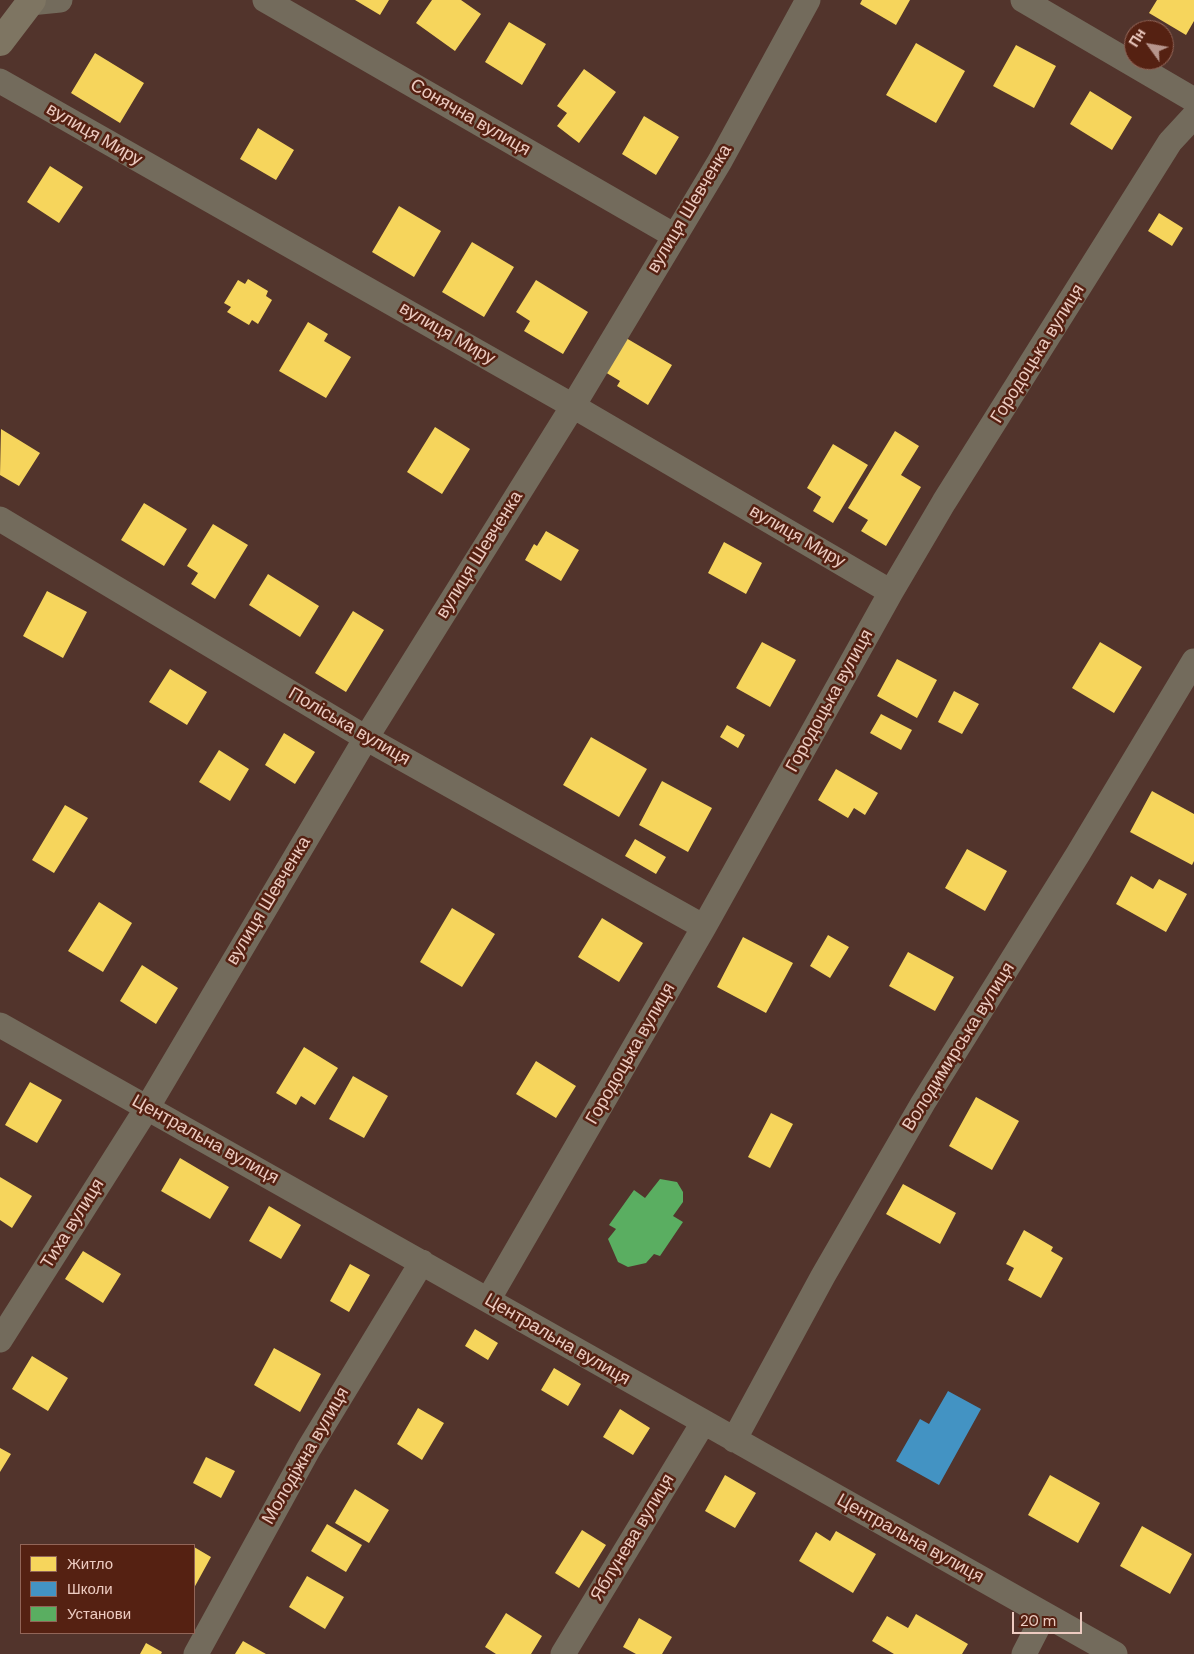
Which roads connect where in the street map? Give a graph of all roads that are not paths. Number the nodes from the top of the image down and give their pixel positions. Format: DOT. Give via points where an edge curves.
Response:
graph roads {
  1 [pos="60,0"];
  2 [pos="265,0"];
  3 [pos="808,0"];
  4 [pos="1023,0"];
  5 [pos="31,2"];
  6 [pos="0,42"];
  7 [pos="0,81"];
  8 [pos="1194,100"];
  9 [pos="1194,116"];
  10 [pos="675,236"];
  11 [pos="573,406"];
  12 [pos="0,519"];
  13 [pos="891,592"];
  14 [pos="1194,661"];
  15 [pos="366,738"];
  16 [pos="704,928"];
  17 [pos="0,1025"];
  18 [pos="147,1108"];
  19 [pos="422,1262"];
  20 [pos="488,1300"];
  21 [pos="0,1340"];
  22 [pos="703,1423"];
  23 [pos="734,1440"];
  24 [pos="1044,1615"];
  25 [pos="196,1654"];
  26 [pos="563,1654"];
  27 [pos="1024,1654"];
  28 [pos="1115,1654"];
  1 -- 5 [label="street"];
  2 -- 10 [label="street, Сонячна вулиця"];
  3 -- 10 [label="street, вулиця Шевченка"];
  4 -- 8 [label="street"];
  5 -- 6 [label="street"];
  7 -- 11 [label="street, вулиця Миру"];
  9 -- 13 [label="street, Городоцька вулиця" via="1170,142"];
  10 -- 11 [label="street, вулиця Шевченка"];
  11 -- 13 [label="street, вулиця Миру"];
  11 -- 15 [label="street, вулиця Шевченка"];
  12 -- 15 [label="street, Поліська вулиця"];
  13 -- 16 [label="street, Городоцька вулиця"];
  14 -- 23 [label="street, Володимирська вулиця" via="923,1103 823,1276"];
  15 -- 16 [label="street, Поліська вулиця"];
  15 -- 18 [label="street, вулиця Шевченка"];
  16 -- 20 [label="street, Городоцька вулиця"];
  17 -- 18 [label="street, Центральна вулиця"];
  18 -- 19 [label="street, Центральна вулиця"];
  18 -- 21 [label="street, Тиха вулиця"];
  19 -- 20 [label="street, Центральна вулиця"];
  19 -- 25 [label="street, Молодіжна вулиця" via="308,1450"];
  20 -- 22 [label="street, Центральна вулиця"];
  22 -- 23 [label="street, Центральна вулиця"];
  22 -- 26 [label="street, Яблунева вулиця"];
  23 -- 24 [label="street, Центральна вулиця"];
  24 -- 27 [label="street"];
  24 -- 28 [label="street, Центральна вулиця"];
}
